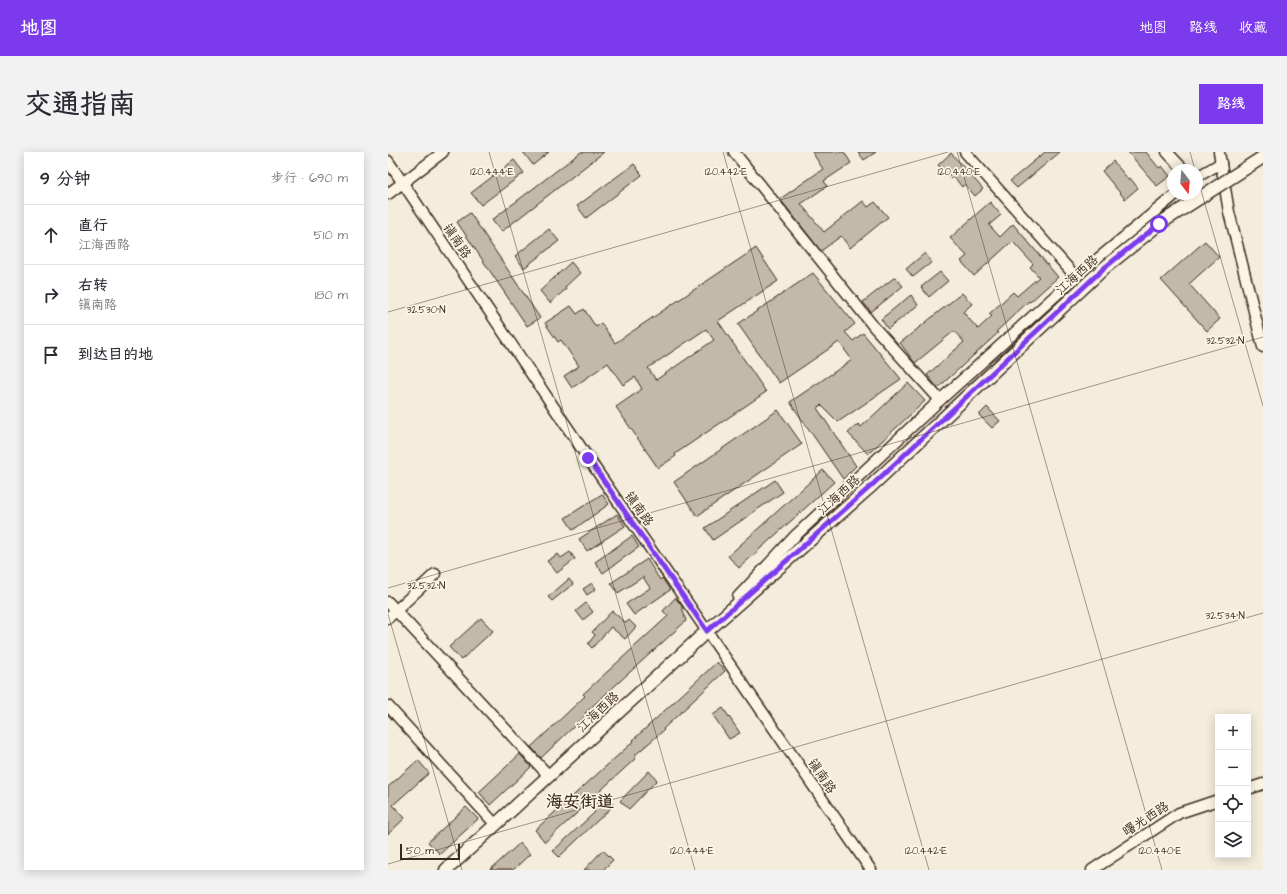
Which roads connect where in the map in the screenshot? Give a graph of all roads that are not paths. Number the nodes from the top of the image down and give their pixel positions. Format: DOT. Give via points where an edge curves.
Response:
graph roads {
  1 [pos="443,152"];
  2 [pos="734,152"];
  3 [pos="965,152"];
  4 [pos="1167,152"];
  5 [pos="1219,152"];
  6 [pos="1263,157"];
  7 [pos="388,161"];
  8 [pos="1221,163"];
  9 [pos="1178,164"];
  10 [pos="1203,174"];
  11 [pos="403,183"];
  12 [pos="388,194"];
  13 [pos="1169,200"];
  14 [pos="1076,278"];
  15 [pos="1263,347"];
  16 [pos="940,400"];
  17 [pos="435,574"];
  18 [pos="388,602"];
  19 [pos="392,614"];
  20 [pos="707,631"];
  21 [pos="388,706"];
  22 [pos="549,776"];
  23 [pos="1263,784"];
  24 [pos="1251,788"];
  25 [pos="1215,801"];
  26 [pos="496,825"];
  27 [pos="446,870"];
  28 [pos="871,870"];
  29 [pos="1092,870"];
  1 -- 11 [label="street"];
  2 -- 16 [label="street" via="874,327"];
  3 -- 14 [label="street"];
  4 -- 9 [label="street"];
  5 -- 8 [label="street"];
  6 -- 20 [label="main road, 江海西路, bridge" via="1159,224 1103,269 870,487"];
  7 -- 11 [label="street, 镇南路"];
  8 -- 10 [label="street"];
  8 -- 15 [label="street" via="1229,212"];
  11 -- 12 [label="street"];
  11 -- 20 [label="street, 镇南路"];
  13 -- 14 [label="street"];
  14 -- 16 [label="street"];
  16 -- 20 [label="street" via="795,536"];
  17 -- 19 [label="street"];
  18 -- 19 [label="street"];
  19 -- 22 [label="street"];
  20 -- 22 [label="main road, 江海西路"];
  20 -- 28 [label="street, 镇南路"];
  21 -- 26 [label="street"];
  22 -- 26 [label="main road, 江海西路"];
  23 -- 24 [label="street"];
  25 -- 29 [label="street, 曙光西路" via="1179,813"];
  26 -- 27 [label="main road, 江海西路"];
}
